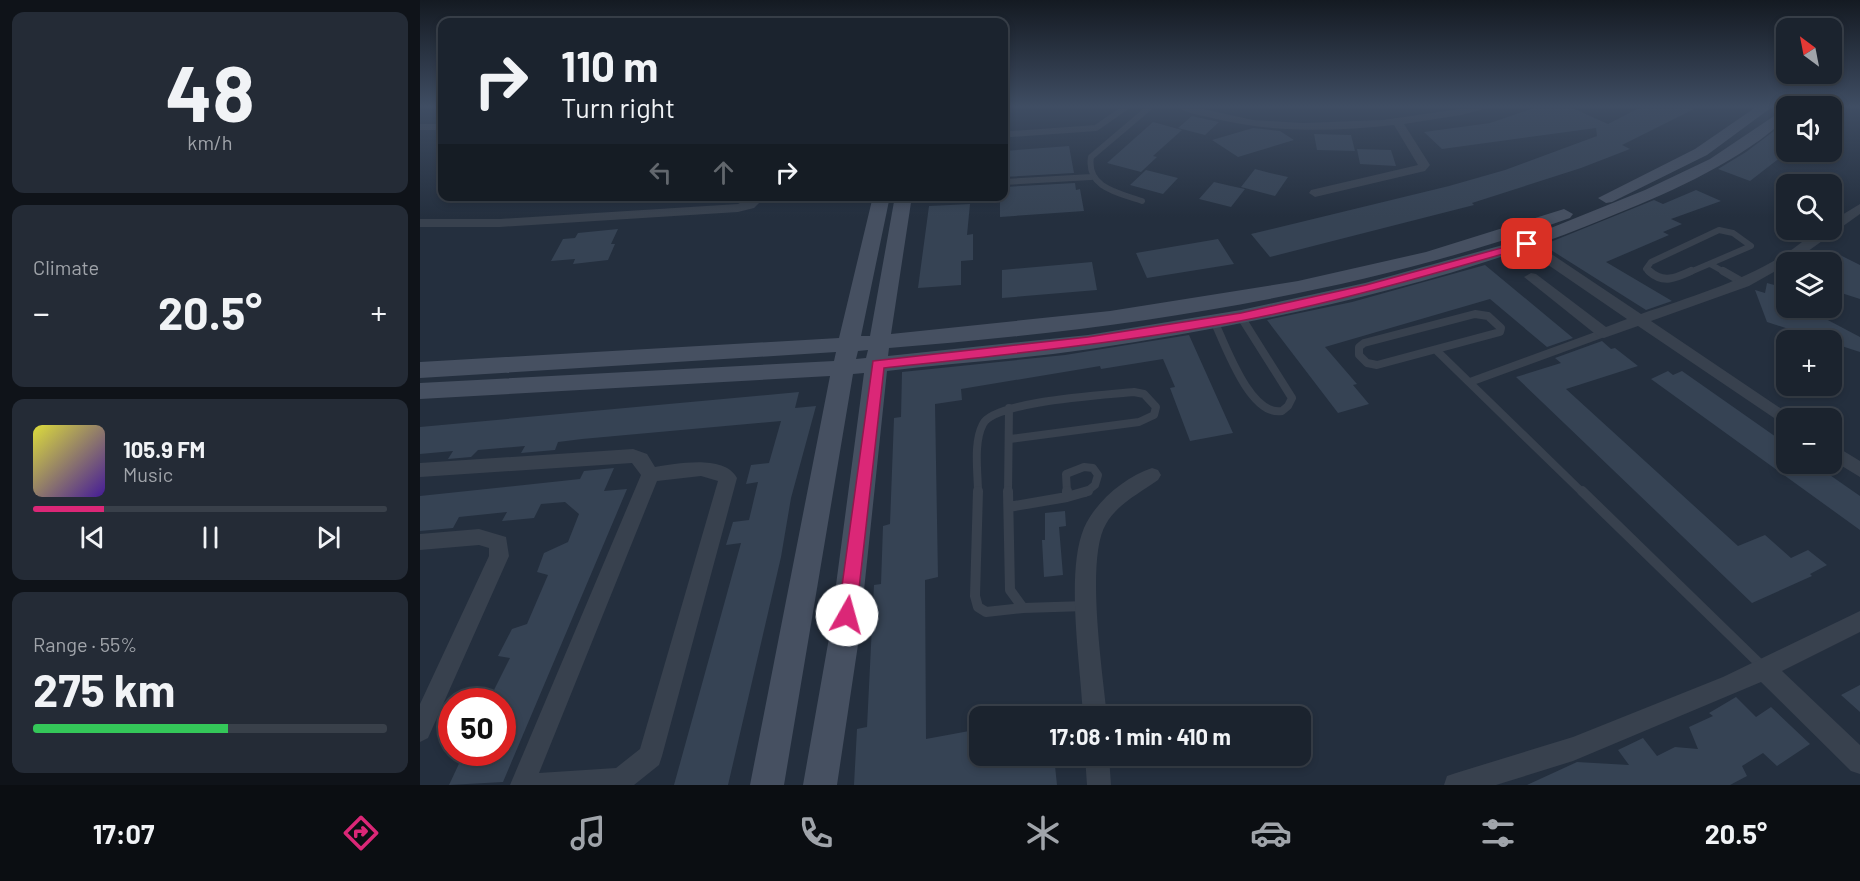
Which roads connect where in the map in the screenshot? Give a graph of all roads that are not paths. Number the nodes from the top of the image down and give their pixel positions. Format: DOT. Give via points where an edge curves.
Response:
graph roads {
  1 [pos="1107,144"];
  2 [pos="1411,144"];
  3 [pos="1713,144"];
  4 [pos="1745,144"];
  5 [pos="1091,177"];
  6 [pos="1008,182"];
  7 [pos="1315,194"];
  8 [pos="754,201"];
  9 [pos="881,201"];
  10 [pos="903,201"];
  11 [pos="1142,201"];
  12 [pos="1860,208"];
  13 [pos="1842,220"];
  14 [pos="420,223"];
  15 [pos="1814,240"];
  16 [pos="1527,244"];
  17 [pos="1710,264"];
  18 [pos="1531,277"];
  19 [pos="1744,283"];
  20 [pos="1241,317"];
  21 [pos="1641,320"];
  22 [pos="1214,321"];
  23 [pos="1604,333"];
  24 [pos="1437,351"];
  25 [pos="878,353"];
  26 [pos="846,357"];
  27 [pos="420,370"];
  28 [pos="1470,382"];
  29 [pos="420,391"];
  30 [pos="1010,408"];
  31 [pos="1776,413"];
  32 [pos="1010,439"];
  33 [pos="1842,458"];
  34 [pos="420,470"];
  35 [pos="1860,470"];
  36 [pos="650,475"];
  37 [pos="1152,475"];
  38 [pos="1067,498"];
  39 [pos="1009,507"];
  40 [pos="420,542"];
  41 [pos="1089,606"];
  42 [pos="1023,608"];
  43 [pos="1860,621"];
  44 [pos="1764,669"];
  45 [pos="1094,706"];
  46 [pos="420,730"];
  47 [pos="1860,762"];
  48 [pos="1098,766"];
  49 [pos="1482,781"];
  50 [pos="522,785"];
  51 [pos="541,785"];
  52 [pos="767,785"];
  53 [pos="820,785"];
  54 [pos="1099,785"];
  55 [pos="1456,785"];
  1 -- 5 [label="lane" via="1091,157"];
  2 -- 7 [label="street" via="1424,165 1421,168"];
  3 -- 25 [label="main road" via="1608,196 1541,222 1368,272 1101,322"];
  4 -- 16 [label="main road" via="1651,194"];
  5 -- 6 [label="lane"];
  5 -- 11 [label="lane" via="1103,186"];
  8 -- 14 [label="street" via="738,208 500,224"];
  9 -- 26 [label="main road"];
  10 -- 25 [label="main road"];
  12 -- 13 [label="street"];
  15 -- 19 [label="street"];
  16 -- 20 [label="main road" via="1368,288"];
  16 -- 21 [label="street"];
  17 -- 17 [label="lane" via="1750,248 1750,243 1733,233 1712,231 1651,262 1646,269 1655,277 1671,280"];
  17 -- 19 [label="lane"];
  18 -- 23 [label="street"];
  19 -- 21 [label="street"];
  20 -- 22 [label="main road"];
  20 -- 22 [label="lane" via="1292,398 1283,411 1273,412 1254,398"];
  21 -- 23 [label="street"];
  21 -- 31 [label="street"];
  22 -- 25 [label="main road" via="1088,342"];
  23 -- 28 [label="lane"];
  24 -- 24 [label="lane" via="1377,365 1367,363 1358,351 1364,343 1475,314 1488,316 1501,328 1492,336"];
  24 -- 28 [label="lane"];
  25 -- 26 [label="main road"];
  25 -- 53 [label="main road" via="844,638"];
  26 -- 27 [label="main road"];
  26 -- 29 [label="main road"];
  26 -- 52 [label="main road"];
  28 -- 44 [label="lane"];
  30 -- 32 [label="lane"];
  30 -- 32 [label="lane" via="1134,392 1144,393 1156,406 1154,416 1139,422"];
  30 -- 42 [label="lane" via="988,417 979,436 975,596 978,607 987,612"];
  32 -- 39 [label="lane"];
  33 -- 35 [label="street"];
  34 -- 36 [label="street" via="633,456 641,459"];
  36 -- 50 [label="street"];
  36 -- 51 [label="street" via="707,469 728,478 650,756 621,780"];
  37 -- 41 [label="street" via="1113,501 1092,530 1087,569"];
  38 -- 39 [label="lane"];
  39 -- 42 [label="lane" via="1010,590"];
  40 -- 46 [label="street" via="479,537 499,543 499,556"];
  41 -- 42 [label="lane"];
  41 -- 45 [label="street"];
  43 -- 44 [label="street"];
  44 -- 47 [label="street"];
  44 -- 49 [label="street" via="1573,749"];
  48 -- 54 [label="street"];
  49 -- 55 [label="street"];
}
